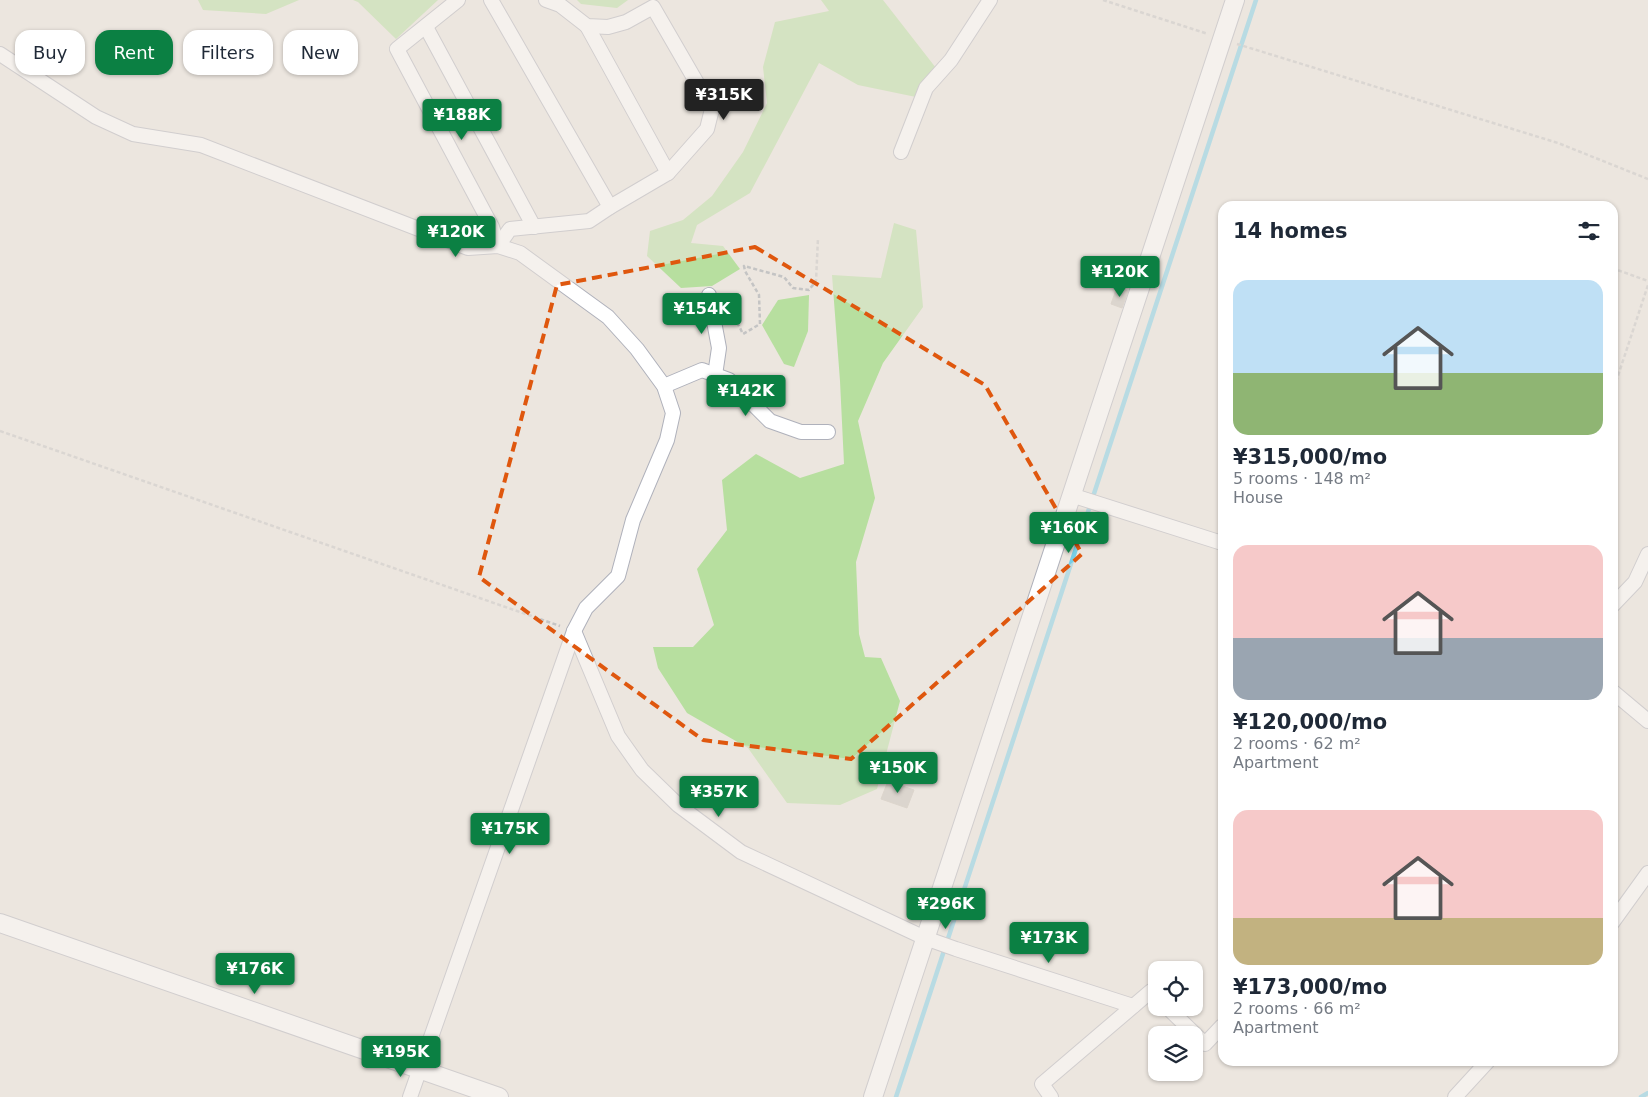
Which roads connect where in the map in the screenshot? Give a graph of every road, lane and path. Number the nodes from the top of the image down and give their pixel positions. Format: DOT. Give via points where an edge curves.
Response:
graph roads {
  1 [pos="458,0"];
  2 [pos="492,0"];
  3 [pos="546,0"];
  4 [pos="990,0"];
  5 [pos="1103,0"];
  6 [pos="1235,0"];
  7 [pos="587,26"];
  8 [pos="426,27"];
  9 [pos="1222,39"];
  10 [pos="0,54"];
  11 [pos="901,152"];
  12 [pos="668,173"];
  13 [pos="1648,179"];
  14 [pos="610,207"];
  15 [pos="534,226"];
  16 [pos="818,238"];
  17 [pos="498,246"];
  18 [pos="1618,270"];
  19 [pos="1648,281"];
  20 [pos="1648,285"];
  21 [pos="708,295"];
  22 [pos="726,306"];
  23 [pos="715,375"];
  24 [pos="1618,376"];
  25 [pos="664,386"];
  26 [pos="0,431"];
  27 [pos="828,432"];
  28 [pos="1072,495"];
  29 [pos="1218,542"];
  30 [pos="1648,554"];
  31 [pos="1618,600"];
  32 [pos="574,631"];
  33 [pos="1618,696"];
  34 [pos="1648,721"];
  35 [pos="1648,873"];
  36 [pos="1618,915"];
  37 [pos="0,923"];
  38 [pos="925,938"];
  39 [pos="1148,993"];
  40 [pos="1132,1006"];
  41 [pos="1176,1016"];
  42 [pos="1218,1030"];
  43 [pos="1483,1066"];
  44 [pos="419,1069"];
  45 [pos="410,1097"];
  46 [pos="499,1097"];
  47 [pos="873,1097"];
  48 [pos="1051,1097"];
  49 [pos="1455,1097"];
  1 -- 8 [label="street"];
  2 -- 14 [label="street"];
  3 -- 7 [label="street" via="560,5"];
  4 -- 11 [label="street" via="951,60 926,88"];
  5 -- 9 [label="path"];
  6 -- 9 [label="street"];
  7 -- 12 [label="street"];
  7 -- 12 [label="street" via="608,27 626,22 653,7 712,109 707,129"];
  8 -- 15 [label="street"];
  8 -- 17 [label="street" via="397,49 492,226"];
  9 -- 13 [label="path" via="1558,144"];
  9 -- 28 [label="street"];
  10 -- 17 [label="street" via="96,117 133,134 201,145 468,248"];
  12 -- 14 [label="street"];
  14 -- 15 [label="street" via="589,221"];
  15 -- 17 [label="street" via="510,229"];
  16 -- 22 [label="path" via="816,281 809,290 793,288 784,277 744,266 758,295 760,324 743,334"];
  17 -- 25 [label="street" via="520,253 608,317 637,348"];
  18 -- 19 [label="path"];
  20 -- 24 [label="path"];
  21 -- 23 [label="street" via="719,348"];
  23 -- 25 [label="street" via="702,370"];
  23 -- 27 [label="street" via="730,380 770,421 801,432"];
  25 -- 32 [label="street" via="673,413 667,440 633,520 618,576 586,608"];
  26 -- 32 [label="path"];
  28 -- 29 [label="street"];
  28 -- 38 [label="street"];
  30 -- 31 [label="street" via="1636,582"];
  32 -- 38 [label="street" via="618,736 642,770 678,805 741,852"];
  32 -- 44 [label="street"];
  33 -- 34 [label="street"];
  35 -- 36 [label="street"];
  37 -- 44 [label="street"];
  38 -- 40 [label="street"];
  38 -- 47 [label="street"];
  39 -- 40 [label="street"];
  40 -- 48 [label="street" via="1042,1084"];
  41 -- 42 [label="street" via="1205,1044"];
  43 -- 49 [label="street"];
  44 -- 45 [label="street"];
  44 -- 46 [label="street"];
}
